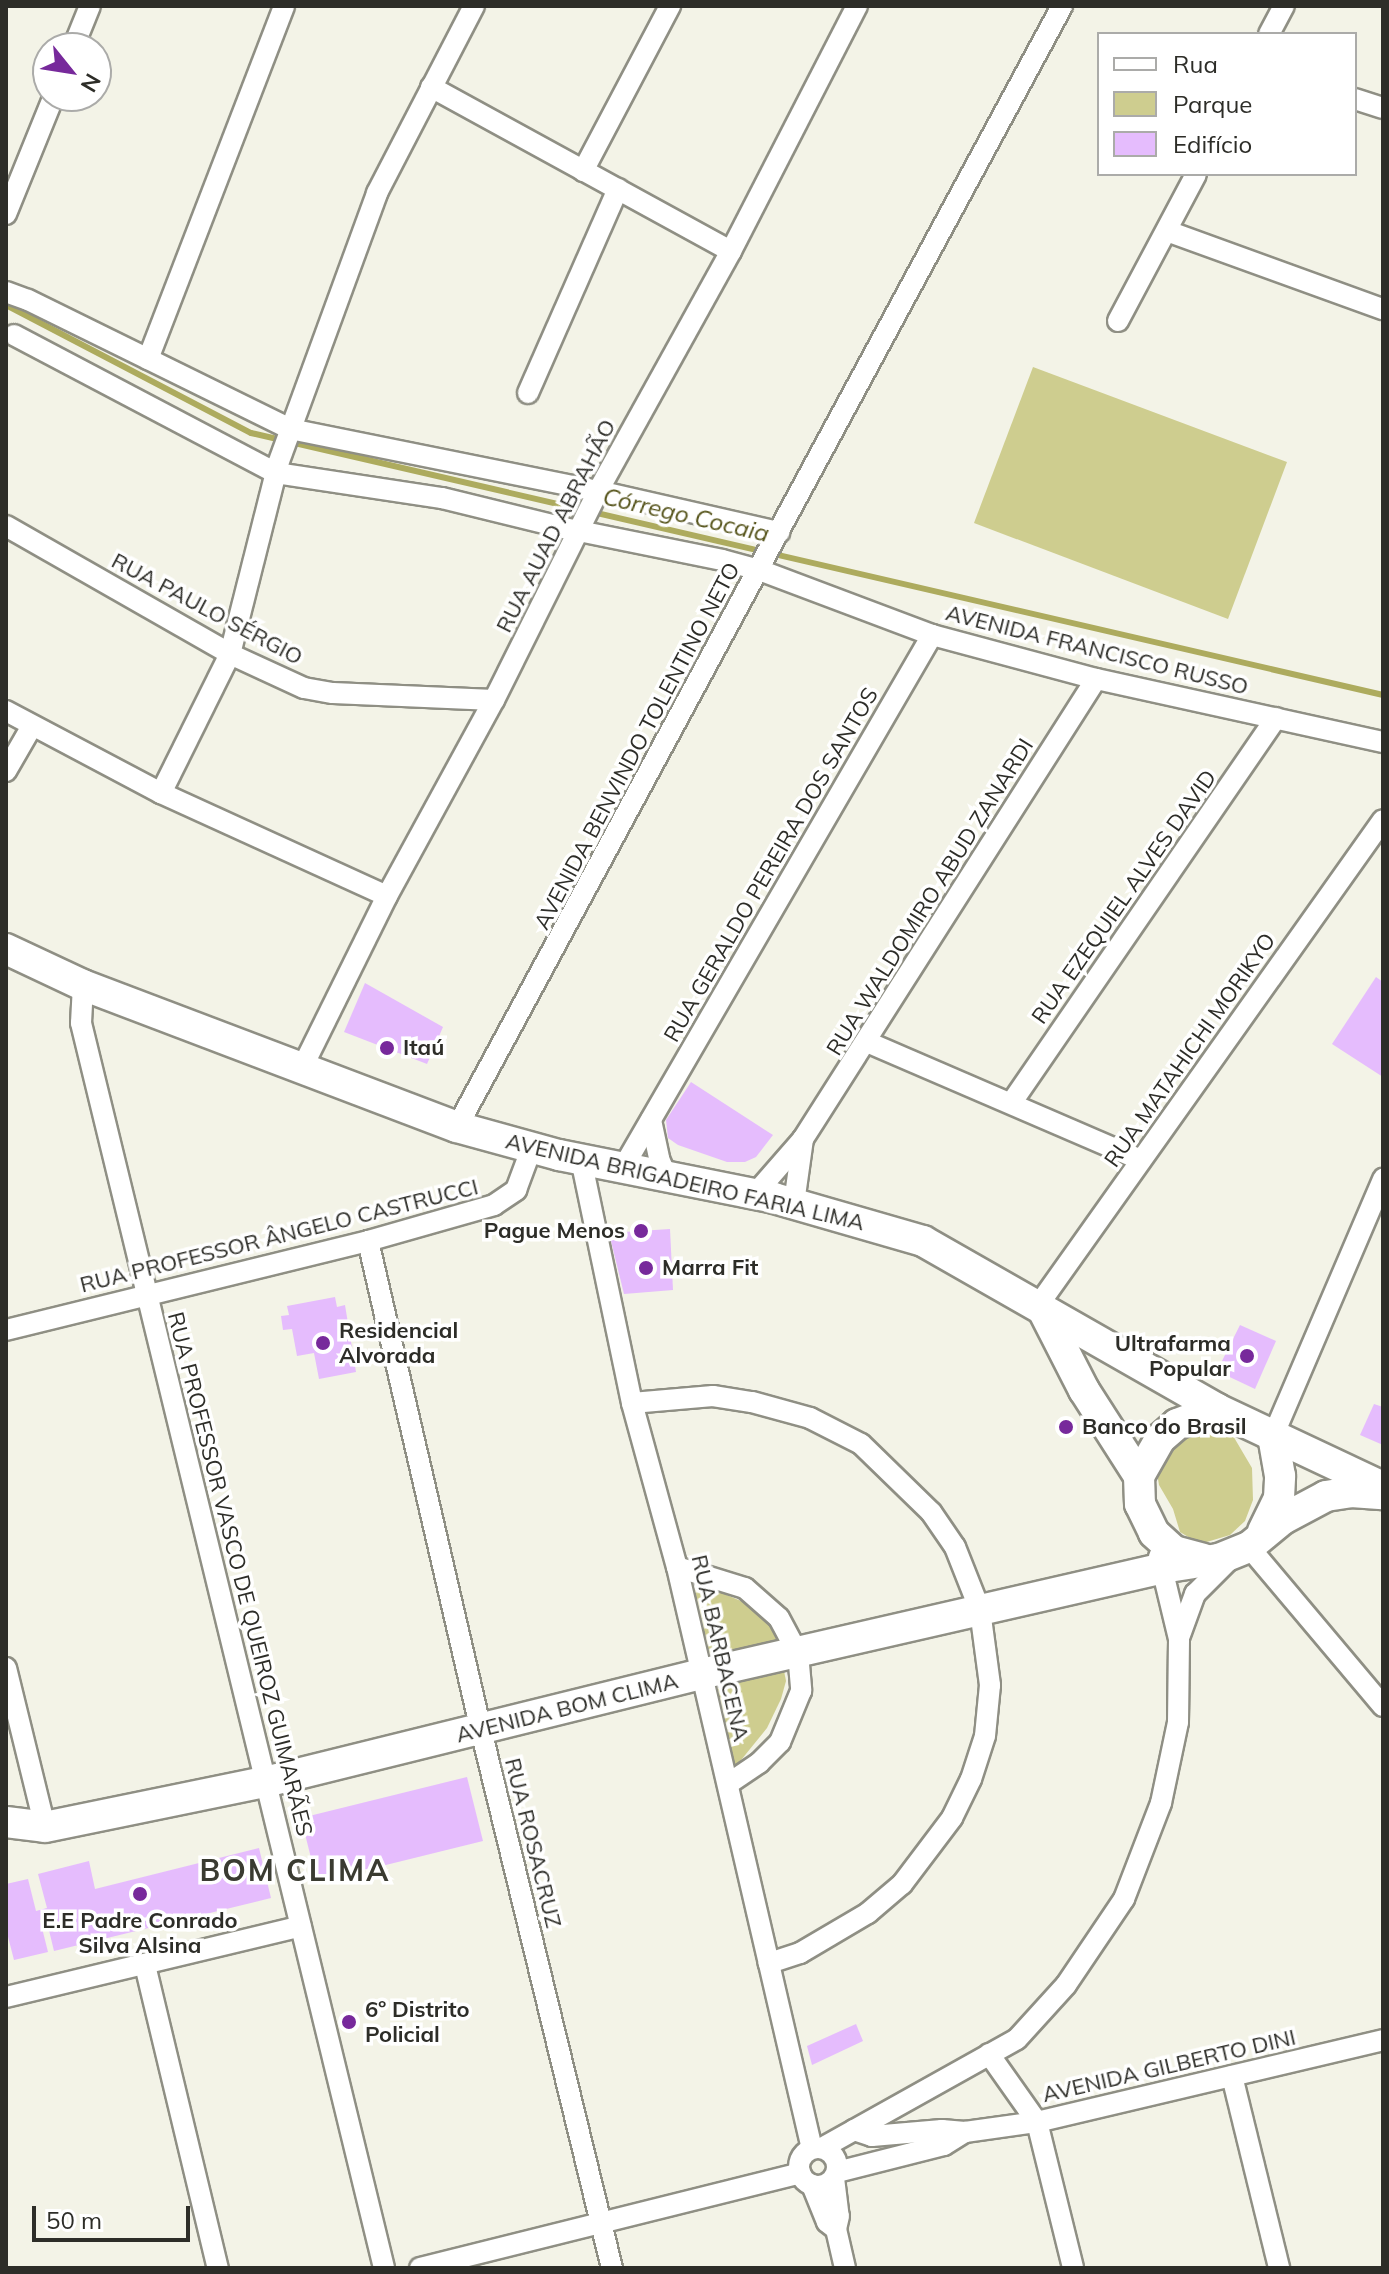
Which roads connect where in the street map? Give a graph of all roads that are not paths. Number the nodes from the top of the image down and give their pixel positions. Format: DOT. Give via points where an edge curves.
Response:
graph roads {
  1 [pos="90,6"];
  2 [pos="284,6"];
  3 [pos="474,6"];
  4 [pos="670,6"];
  5 [pos="857,6"];
  6 [pos="1062,6"];
  7 [pos="1284,6"];
  8 [pos="79,32"];
  9 [pos="1270,32"];
  10 [pos="431,87"];
  11 [pos="1357,100"];
  12 [pos="1383,108"];
  13 [pos="47,112"];
  14 [pos="583,171"];
  15 [pos="1195,176"];
  16 [pos="618,189"];
  17 [pos="6,214"];
  18 [pos="1167,231"];
  19 [pos="731,251"];
  20 [pos="6,292"];
  21 [pos="1383,309"];
  22 [pos="1118,321"];
  23 [pos="14,335"];
  24 [pos="148,359"];
  25 [pos="528,393"];
  26 [pos="288,434"];
  27 [pos="277,469"];
  28 [pos="596,496"];
  29 [pos="6,526"];
  30 [pos="581,526"];
  31 [pos="777,536"];
  32 [pos="761,566"];
  33 [pos="932,635"];
  34 [pos="230,654"];
  35 [pos="1096,679"];
  36 [pos="494,700"];
  37 [pos="6,711"];
  38 [pos="1276,718"];
  39 [pos="32,726"];
  40 [pos="1383,742"];
  41 [pos="6,771"];
  42 [pos="161,793"];
  43 [pos="1383,820"];
  44 [pos="387,896"];
  45 [pos="6,949"];
  46 [pos="83,985"];
  47 [pos="867,1042"];
  48 [pos="301,1070"];
  49 [pos="1012,1102"];
  50 [pos="651,1120"];
  51 [pos="457,1127"];
  52 [pos="803,1139"];
  53 [pos="532,1147"];
  54 [pos="581,1159"];
  55 [pos="1141,1160"];
  56 [pos="624,1166"];
  57 [pos="666,1175"];
  58 [pos="1383,1179"];
  59 [pos="755,1194"];
  60 [pos="794,1203"];
  61 [pos="368,1241"];
  62 [pos="148,1295"];
  63 [pos="1040,1308"];
  64 [pos="6,1330"];
  65 [pos="632,1403"];
  66 [pos="1217,1409"];
  67 [pos="1273,1436"];
  68 [pos="1139,1476"];
  69 [pos="1383,1487"];
  70 [pos="1383,1494"];
  71 [pos="1154,1533"];
  72 [pos="1248,1546"];
  73 [pos="1203,1559"];
  74 [pos="677,1567"];
  75 [pos="1162,1568"];
  76 [pos="1127,1577"];
  77 [pos="980,1610"];
  78 [pos="1179,1639"];
  79 [pos="798,1653"];
  80 [pos="6,1668"];
  81 [pos="701,1674"];
  82 [pos="1383,1706"];
  83 [pos="481,1730"];
  84 [pos="265,1782"];
  85 [pos="728,1784"];
  86 [pos="6,1822"];
  87 [pos="45,1827"];
  88 [pos="301,1926"];
  89 [pos="769,1963"];
  90 [pos="145,1965"];
  91 [pos="6,1997"];
  92 [pos="1383,2040"];
  93 [pos="989,2054"];
  94 [pos="1232,2076"];
  95 [pos="1037,2122"];
  96 [pos="854,2130"];
  97 [pos="965,2132"];
  98 [pos="817,2149"];
  99 [pos="836,2175"];
  100 [pos="806,2179"];
  101 [pos="601,2223"];
  102 [pos="836,2229"];
  103 [pos="218,2268"];
  104 [pos="384,2268"];
  105 [pos="420,2268"];
  106 [pos="612,2268"];
  107 [pos="845,2268"];
  108 [pos="1073,2268"];
  109 [pos="1279,2268"];
  1 -- 8 [label="street"];
  2 -- 24 [label="street"];
  3 -- 10 [label="street"];
  4 -- 14 [label="street"];
  5 -- 19 [label="street, RUA AUAD ABRAHÃO"];
  6 -- 31 [label="street, AVENIDA BENVINDO TOLENTINO NETO"];
  7 -- 9 [label="street"];
  10 -- 14 [label="street"];
  10 -- 26 [label="street" via="377,193"];
  11 -- 12 [label="street"];
  13 -- 17 [label="street"];
  14 -- 16 [label="street"];
  15 -- 18 [label="street"];
  16 -- 19 [label="street"];
  16 -- 25 [label="street"];
  18 -- 21 [label="street"];
  18 -- 22 [label="street"];
  19 -- 28 [label="street, RUA AUAD ABRAHÃO"];
  20 -- 24 [label="street"];
  23 -- 27 [label="street, AVENIDA FRANCISCO RUSSO"];
  24 -- 26 [label="street"];
  26 -- 27 [label="street"];
  26 -- 28 [label="street"];
  27 -- 30 [label="street, AVENIDA FRANCISCO RUSSO"];
  27 -- 34 [label="street"];
  28 -- 30 [label="street, RUA AUAD ABRAHÃO"];
  28 -- 31 [label="street"];
  29 -- 34 [label="street, RUA PAULO SÉRGIO"];
  30 -- 32 [label="street, AVENIDA FRANCISCO RUSSO"];
  30 -- 36 [label="street, RUA AUAD ABRAHÃO"];
  31 -- 32 [label="street, AVENIDA BENVINDO TOLENTINO NETO"];
  32 -- 33 [label="street, AVENIDA FRANCISCO RUSSO"];
  32 -- 51 [label="street, AVENIDA BENVINDO TOLENTINO NETO"];
  33 -- 35 [label="street, AVENIDA FRANCISCO RUSSO"];
  33 -- 50 [label="street, RUA GERALDO PEREIRA DOS SANTOS"];
  34 -- 36 [label="street, RUA PAULO SÉRGIO" via="319,692"];
  34 -- 42 [label="street"];
  35 -- 38 [label="street, AVENIDA FRANCISCO RUSSO"];
  35 -- 47 [label="street, RUA WALDOMIRO ABUD ZANARDI"];
  36 -- 44 [label="street, RUA AUAD ABRAHÃO"];
  37 -- 39 [label="street"];
  38 -- 40 [label="street, AVENIDA FRANCISCO RUSSO"];
  38 -- 49 [label="street, RUA EZEQUIEL ALVES DAVID"];
  39 -- 41 [label="street"];
  39 -- 42 [label="street"];
  42 -- 44 [label="street"];
  43 -- 55 [label="street, RUA MATAHICHI MORIKYO"];
  44 -- 48 [label="street, RUA AUAD ABRAHÃO"];
  45 -- 46 [label="main road, AVENIDA BRIGADEIRO FARIA LIMA"];
  46 -- 48 [label="main road, AVENIDA BRIGADEIRO FARIA LIMA"];
  46 -- 62 [label="street, RUA PROFESSOR VASCO DE QUEIROZ GUIMARÃES" via="81,1023"];
  47 -- 49 [label="street"];
  47 -- 52 [label="street, RUA WALDOMIRO ABUD ZANARDI"];
  48 -- 51 [label="main road, AVENIDA BRIGADEIRO FARIA LIMA"];
  49 -- 55 [label="street"];
  50 -- 56 [label="street, RUA GERALDO PEREIRA DOS SANTOS"];
  50 -- 57 [label="street"];
  51 -- 53 [label="main road, AVENIDA BRIGADEIRO FARIA LIMA"];
  52 -- 59 [label="street, RUA WALDOMIRO ABUD ZANARDI"];
  52 -- 60 [label="street, RUA WALDOMIRO ABUD ZANARDI"];
  53 -- 54 [label="main road, AVENIDA BRIGADEIRO FARIA LIMA"];
  53 -- 61 [label="street, RUA PROFESSOR ÂNGELO CASTRUCCI" via="521,1182 507,1199"];
  54 -- 56 [label="main road, AVENIDA BRIGADEIRO FARIA LIMA"];
  54 -- 65 [label="street, RUA BARBACENA"];
  55 -- 63 [label="street, RUA MATAHICHI MORIKYO"];
  56 -- 57 [label="main road, AVENIDA BRIGADEIRO FARIA LIMA"];
  57 -- 59 [label="main road, AVENIDA BRIGADEIRO FARIA LIMA"];
  58 -- 67 [label="street"];
  59 -- 60 [label="main road, AVENIDA BRIGADEIRO FARIA LIMA"];
  60 -- 63 [label="main road, AVENIDA BRIGADEIRO FARIA LIMA" via="923,1241"];
  61 -- 62 [label="street, RUA PROFESSOR ÂNGELO CASTRUCCI"];
  61 -- 83 [label="street, RUA ROSACRUZ"];
  62 -- 64 [label="street, RUA PROFESSOR ÂNGELO CASTRUCCI"];
  62 -- 84 [label="street, RUA PROFESSOR VASCO DE QUEIROZ GUIMARÃES"];
  63 -- 66 [label="main road, AVENIDA BRIGADEIRO FARIA LIMA"];
  63 -- 68 [label="main road"];
  65 -- 74 [label="street, RUA BARBACENA"];
  65 -- 77 [label="street" via="713,1396 752,1402 810,1418 861,1444 931,1512 955,1547"];
  66 -- 67 [label="main road, AVENIDA BRIGADEIRO FARIA LIMA"];
  66 -- 68 [label="main road" via="1177,1424 1154,1447"];
  67 -- 69 [label="main road, AVENIDA BRIGADEIRO FARIA LIMA"];
  67 -- 72 [label="main road" via="1279,1498"];
  68 -- 71 [label="main road" via="1140,1504"];
  70 -- 72 [label="main road, AVENIDA BOM CLIMA" via="1326,1496"];
  71 -- 73 [label="main road" via="1174,1551"];
  71 -- 75 [label="street"];
  71 -- 76 [label="main road" via="1146,1554"];
  72 -- 73 [label="main road, AVENIDA BOM CLIMA"];
  72 -- 78 [label="street" via="1195,1594"];
  72 -- 82 [label="street"];
  73 -- 75 [label="main road, AVENIDA BOM CLIMA"];
  74 -- 79 [label="street" via="745,1588 779,1618"];
  74 -- 81 [label="street, RUA BARBACENA"];
  75 -- 76 [label="main road, AVENIDA BOM CLIMA"];
  75 -- 78 [label="street"];
  76 -- 77 [label="main road, AVENIDA BOM CLIMA"];
  77 -- 79 [label="main road, AVENIDA BOM CLIMA"];
  77 -- 89 [label="street" via="990,1685 985,1736 952,1818 902,1884 868,1913 800,1953"];
  78 -- 93 [label="street" via="1175,1736 1161,1803 1124,1899 1040,2017 1017,2039"];
  79 -- 81 [label="main road, AVENIDA BOM CLIMA"];
  79 -- 85 [label="street" via="801,1691 780,1742"];
  80 -- 87 [label="street"];
  81 -- 83 [label="main road, AVENIDA BOM CLIMA"];
  81 -- 85 [label="street, RUA BARBACENA"];
  83 -- 84 [label="main road, AVENIDA BOM CLIMA"];
  83 -- 101 [label="street, RUA ROSACRUZ"];
  84 -- 87 [label="main road, AVENIDA BOM CLIMA"];
  84 -- 88 [label="street, RUA PROFESSOR VASCO DE QUEIROZ GUIMARÃES"];
  85 -- 89 [label="street, RUA BARBACENA"];
  86 -- 87 [label="main road, AVENIDA BOM CLIMA"];
  88 -- 90 [label="street"];
  88 -- 104 [label="street, RUA PROFESSOR VASCO DE QUEIROZ GUIMARÃES"];
  89 -- 98 [label="street, RUA BARBACENA"];
  90 -- 91 [label="street"];
  90 -- 103 [label="street"];
  92 -- 94 [label="street, AVENIDA GILBERTO DINI"];
  93 -- 95 [label="street"];
  93 -- 96 [label="street"];
  94 -- 95 [label="street, AVENIDA GILBERTO DINI"];
  94 -- 109 [label="street"];
  95 -- 97 [label="street, AVENIDA GILBERTO DINI"];
  95 -- 108 [label="street"];
  96 -- 97 [label="street, AVENIDA GILBERTO DINI" via="872,2136"];
  96 -- 98 [label="street"];
  97 -- 99 [label="street, AVENIDA GILBERTO DINI" via="944,2145"];
  98 -- 99 [label="street" via="833,2155"];
  98 -- 100 [label="street" via="801,2159"];
  99 -- 100 [label="street" via="824,2185"];
  99 -- 102 [label="street"];
  100 -- 101 [label="street"];
  100 -- 102 [label="street" via="827,2222"];
  101 -- 105 [label="street"];
  101 -- 106 [label="street, RUA ROSACRUZ"];
  102 -- 107 [label="street"];
}
